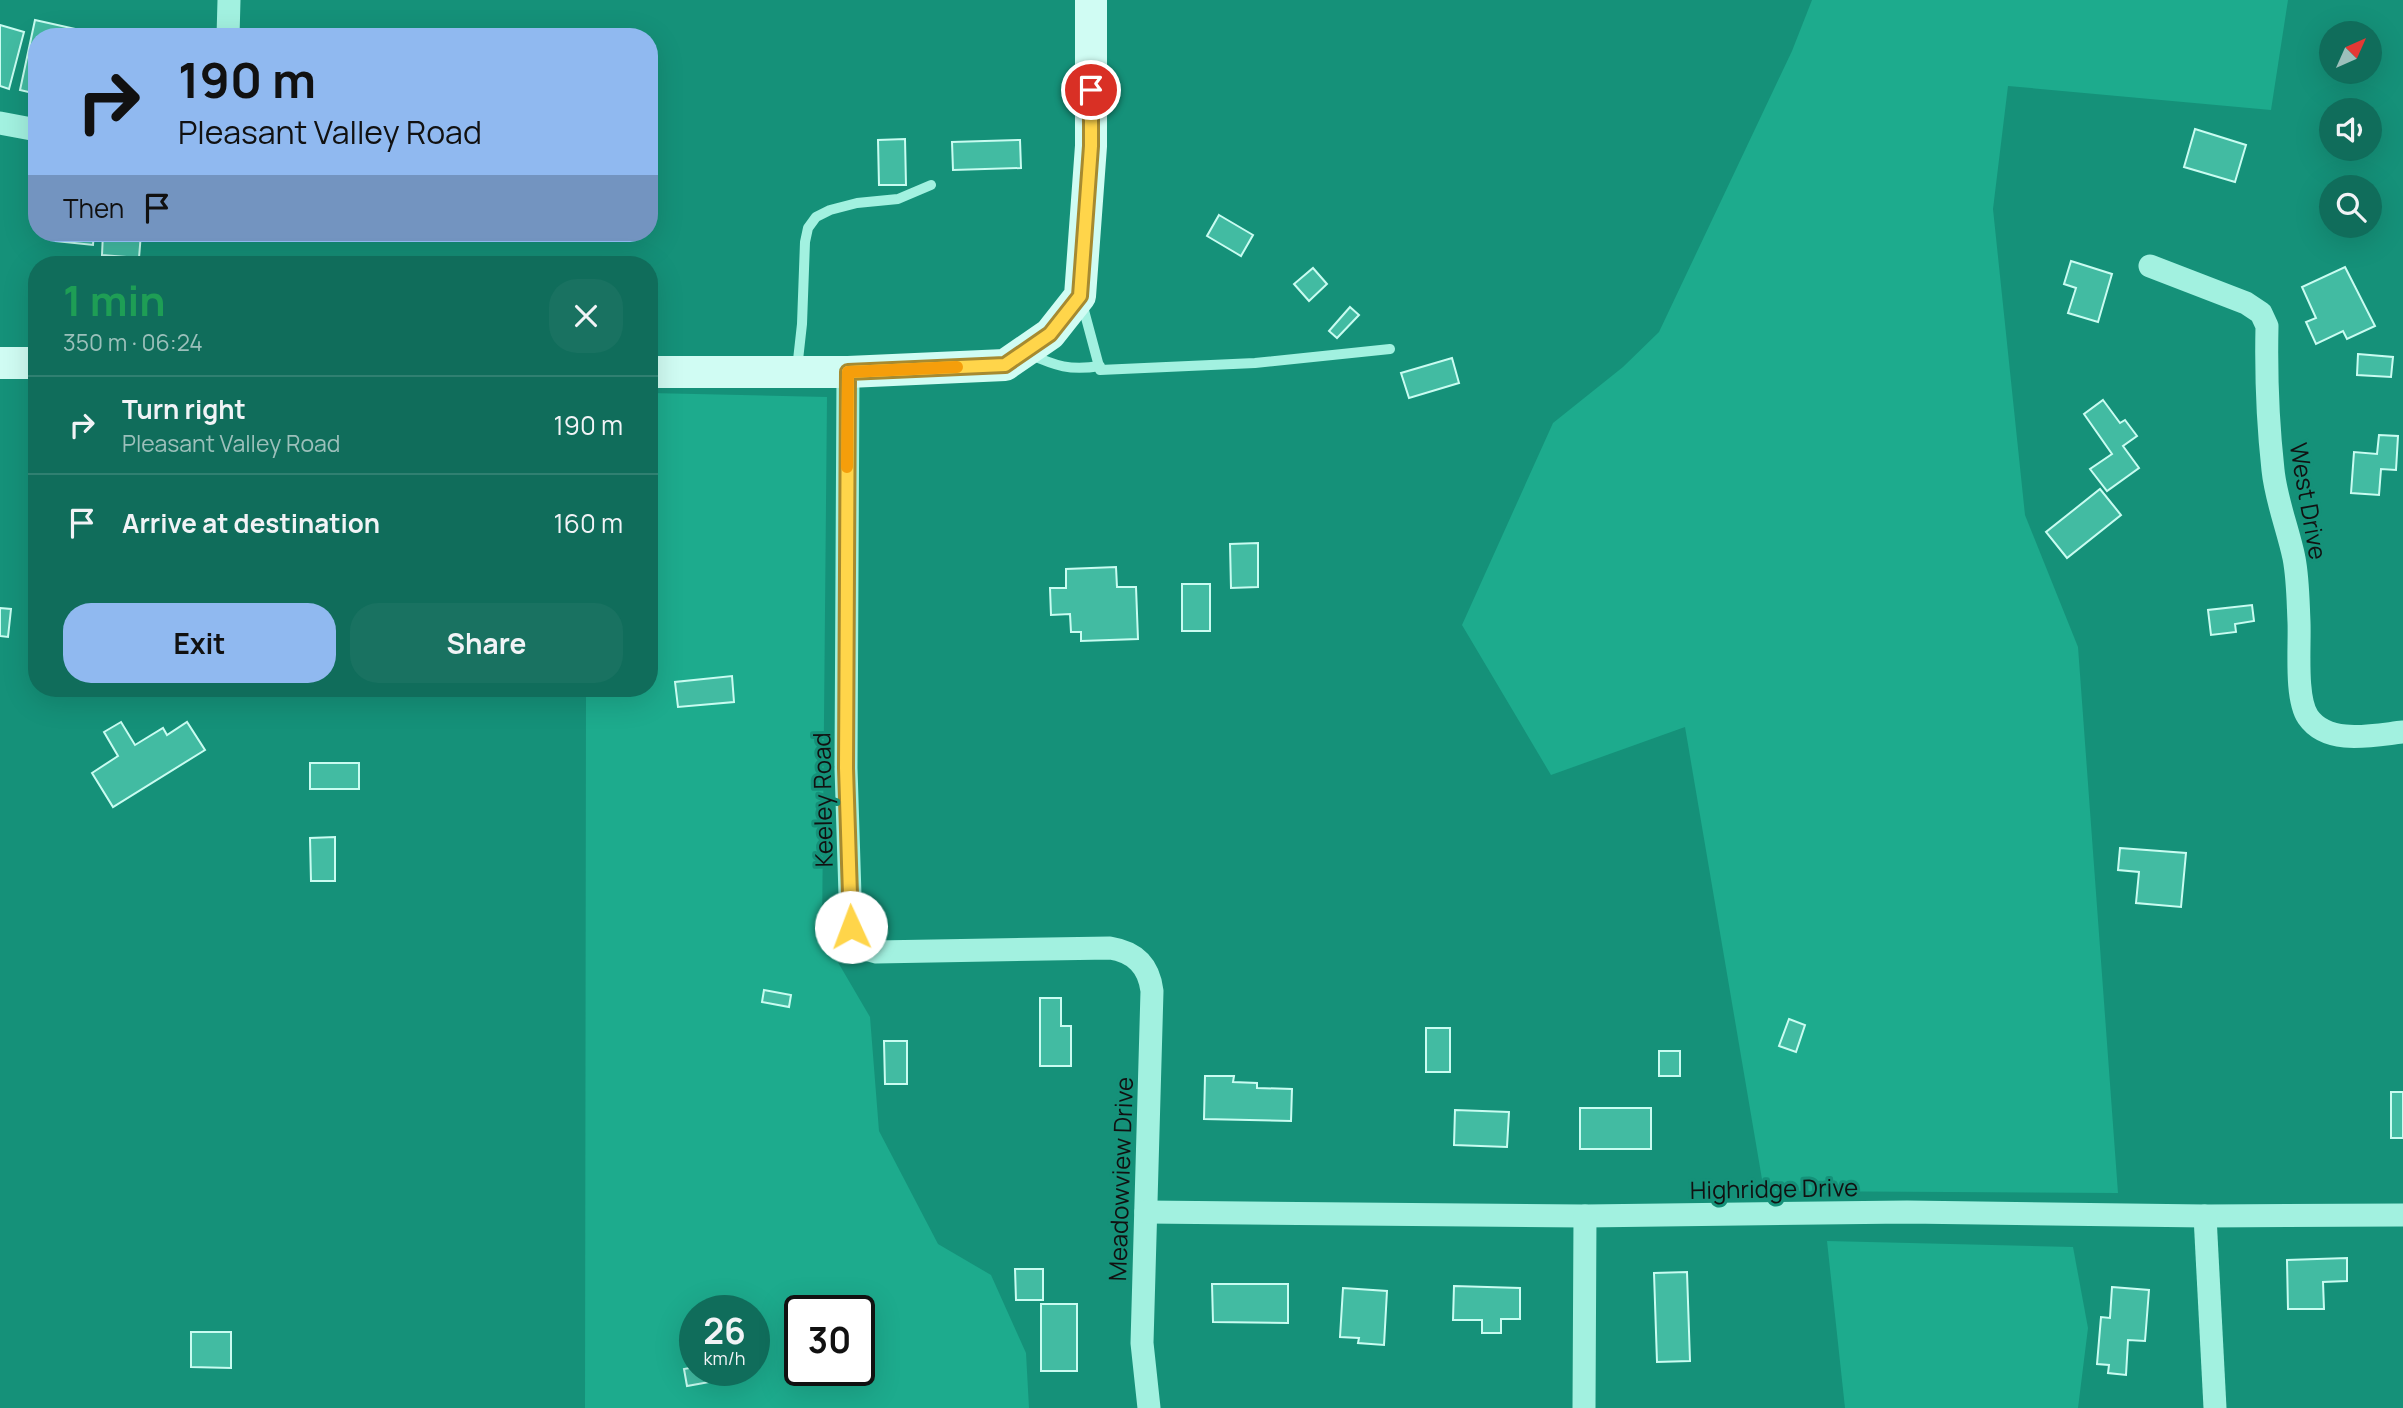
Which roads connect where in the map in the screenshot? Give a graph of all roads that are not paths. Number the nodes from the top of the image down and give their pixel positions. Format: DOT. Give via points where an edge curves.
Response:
graph roads {
  1 [pos="229,0"];
  2 [pos="1091,0"];
  3 [pos="228,28"];
  4 [pos="0,123"];
  5 [pos="28,128"];
  6 [pos="931,185"];
  7 [pos="2151,266"];
  8 [pos="1080,296"];
  9 [pos="1390,349"];
  10 [pos="1024,352"];
  11 [pos="0,363"];
  12 [pos="28,363"];
  13 [pos="1100,366"];
  14 [pos="658,372"];
  15 [pos="797,372"];
  16 [pos="848,372"];
  17 [pos="2403,732"];
  18 [pos="1135,957"];
  19 [pos="1146,1212"];
  20 [pos="2403,1215"];
  21 [pos="1585,1216"];
  22 [pos="2205,1216"];
  23 [pos="1149,1408"];
  24 [pos="1584,1408"];
  25 [pos="2215,1408"];
  1 -- 3 [label="street"];
  2 -- 8 [label="street" via="1091,146"];
  4 -- 5 [label="street"];
  6 -- 15 [label="lane" via="898,199 830,210 812,222 805,242"];
  7 -- 17 [label="street, West Drive" via="2246,303 2261,313 2267,326 2273,472 2295,561 2301,687 2308,716 2317,726 2341,735"];
  8 -- 10 [label="street" via="1050,334"];
  8 -- 13 [label="lane"];
  9 -- 13 [label="lane" via="1255,363 1100,370"];
  10 -- 13 [label="lane" via="1078,370"];
  10 -- 16 [label="street" via="1005,365"];
  11 -- 12 [label="street"];
  14 -- 15 [label="street"];
  15 -- 16 [label="street"];
  16 -- 18 [label="street, Keeley Road" via="846,768 854,938 876,953 1094,947 1125,950"];
  18 -- 19 [label="street, Meadowview Drive" via="1150,977 1152,991"];
  19 -- 21 [label="street, Highridge Drive"];
  19 -- 23 [label="street, Meadowview Drive" via="1142,1343"];
  20 -- 22 [label="street, Highridge Drive"];
  21 -- 22 [label="street, Highridge Drive" via="1907,1212"];
  21 -- 24 [label="street"];
  22 -- 25 [label="street"];
}
